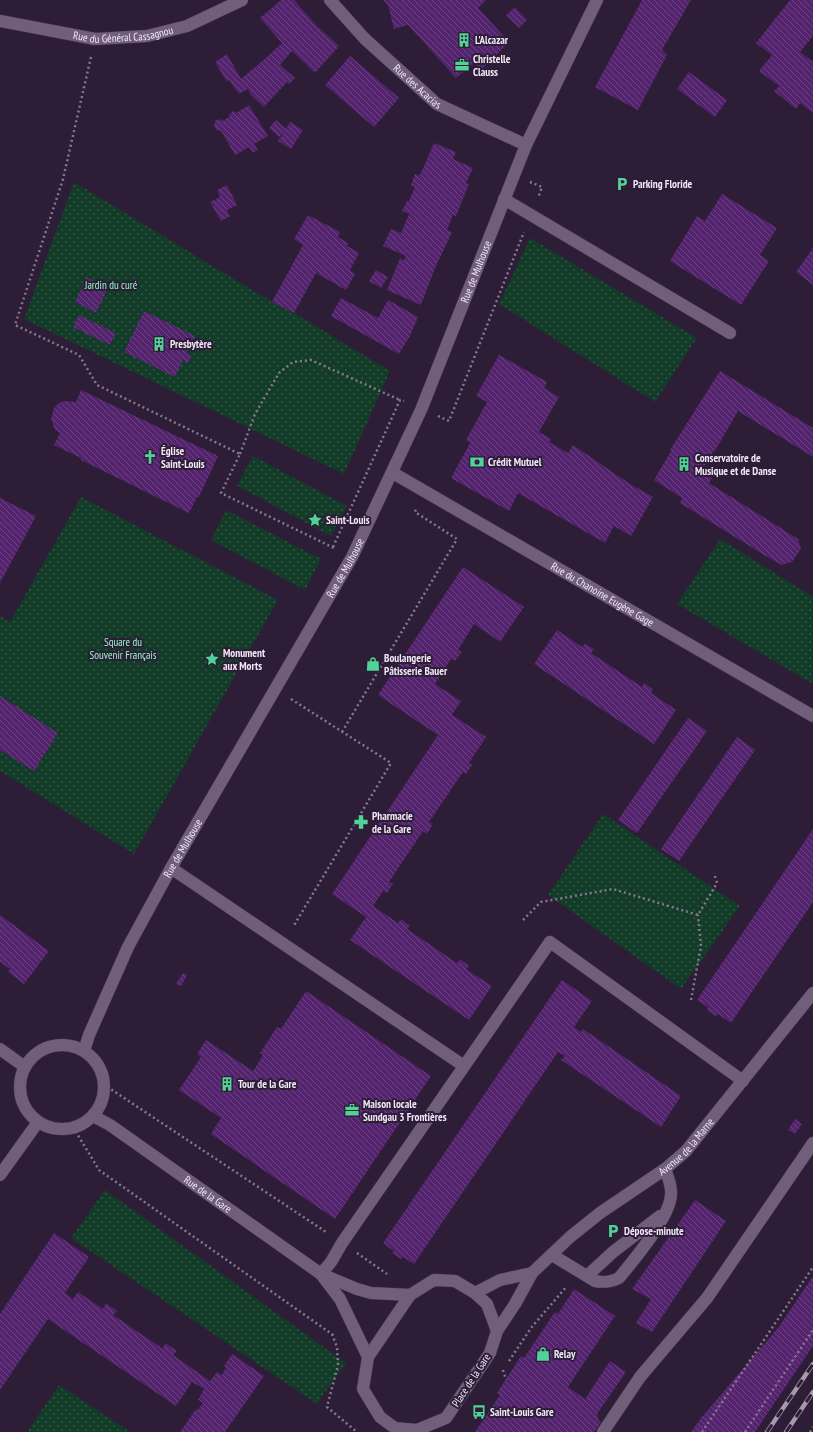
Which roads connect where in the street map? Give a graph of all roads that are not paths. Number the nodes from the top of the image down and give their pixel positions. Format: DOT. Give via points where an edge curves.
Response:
graph roads {
  1 [pos="242,0"];
  2 [pos="330,0"];
  3 [pos="597,0"];
  4 [pos="0,20"];
  5 [pos="526,145"];
  6 [pos="504,199"];
  7 [pos="730,333"];
  8 [pos="393,473"];
  9 [pos="813,716"];
  10 [pos="171,868"];
  11 [pos="813,993"];
  12 [pos="0,1049"];
  13 [pos="84,1051"];
  14 [pos="464,1066"];
  15 [pos="25,1067"];
  16 [pos="743,1081"];
  17 [pos="93,1116"];
  18 [pos="38,1122"];
  19 [pos="813,1144"];
  20 [pos="665,1168"];
  21 [pos="0,1176"];
  22 [pos="667,1212"];
  23 [pos="552,1255"];
  24 [pos="532,1273"];
  25 [pos="321,1274"];
  26 [pos="583,1274"];
  27 [pos="475,1293"];
  28 [pos="410,1294"];
  29 [pos="497,1332"];
  30 [pos="368,1357"];
  31 [pos="380,1417"];
  32 [pos="417,1431"];
  33 [pos="383,1432"];
  34 [pos="603,1432"];
  1 -- 4 [label="main road, Rue du Général Cassagnou" via="187,26 147,36 95,39"];
  2 -- 5 [label="main road, Rue des Acacias" via="365,39 437,104"];
  3 -- 5 [label="main road, Rue de Mulhouse"];
  5 -- 6 [label="main road, Rue de Mulhouse"];
  6 -- 7 [label="main road"];
  6 -- 8 [label="main road, Rue de Mulhouse" via="421,410"];
  8 -- 9 [label="main road, Rue du Chanoine Eugène Gage"];
  8 -- 10 [label="main road, Rue de Mulhouse" via="352,557"];
  10 -- 13 [label="main road, Rue de Mulhouse" via="128,947"];
  10 -- 14 [label="main road"];
  11 -- 16 [label="main road, Avenue de la Marne"];
  12 -- 15 [label="main road"];
  13 -- 15 [label="main road" via="68,1045 50,1047 37,1053"];
  13 -- 17 [label="main road" via="96,1062 103,1076 104,1094"];
  14 -- 16 [label="main road" via="550,942"];
  14 -- 25 [label="main road"];
  15 -- 18 [label="main road" via="20,1080 20,1097 26,1110"];
  16 -- 20 [label="main road, Avenue de la Marne" via="686,1151"];
  17 -- 18 [label="main road" via="85,1123 69,1129 53,1129"];
  17 -- 25 [label="main road, Rue de la Gare" via="110,1125"];
  18 -- 21 [label="main road"];
  19 -- 34 [label="main road" via="707,1298 640,1376"];
  20 -- 22 [label="main road" via="671,1195"];
  20 -- 23 [label="main road, Avenue de la Marne" via="600,1213"];
  22 -- 26 [label="main road"];
  22 -- 26 [label="main road" via="619,1278 604,1283"];
  23 -- 24 [label="main road, Avenue de la Marne"];
  23 -- 26 [label="main road"];
  24 -- 27 [label="main road, Avenue de la Marne" via="500,1280"];
  24 -- 29 [label="main road, Avenue de la Marne"];
  25 -- 28 [label="main road, Rue de la Gare" via="371,1293"];
  25 -- 30 [label="main road, Rue de la Gare" via="340,1299"];
  27 -- 28 [label="main road" via="454,1281 434,1280"];
  27 -- 29 [label="main road" via="487,1304"];
  28 -- 30 [label="main road"];
  29 -- 32 [label="main road, Place de la Gare" via="490,1353 446,1418"];
  30 -- 31 [label="main road, Place de la Gare" via="363,1389"];
  31 -- 32 [label="main road, Place de la Gare" via="395,1428"];
  31 -- 33 [label="main road, Place de la Gare"];
}
